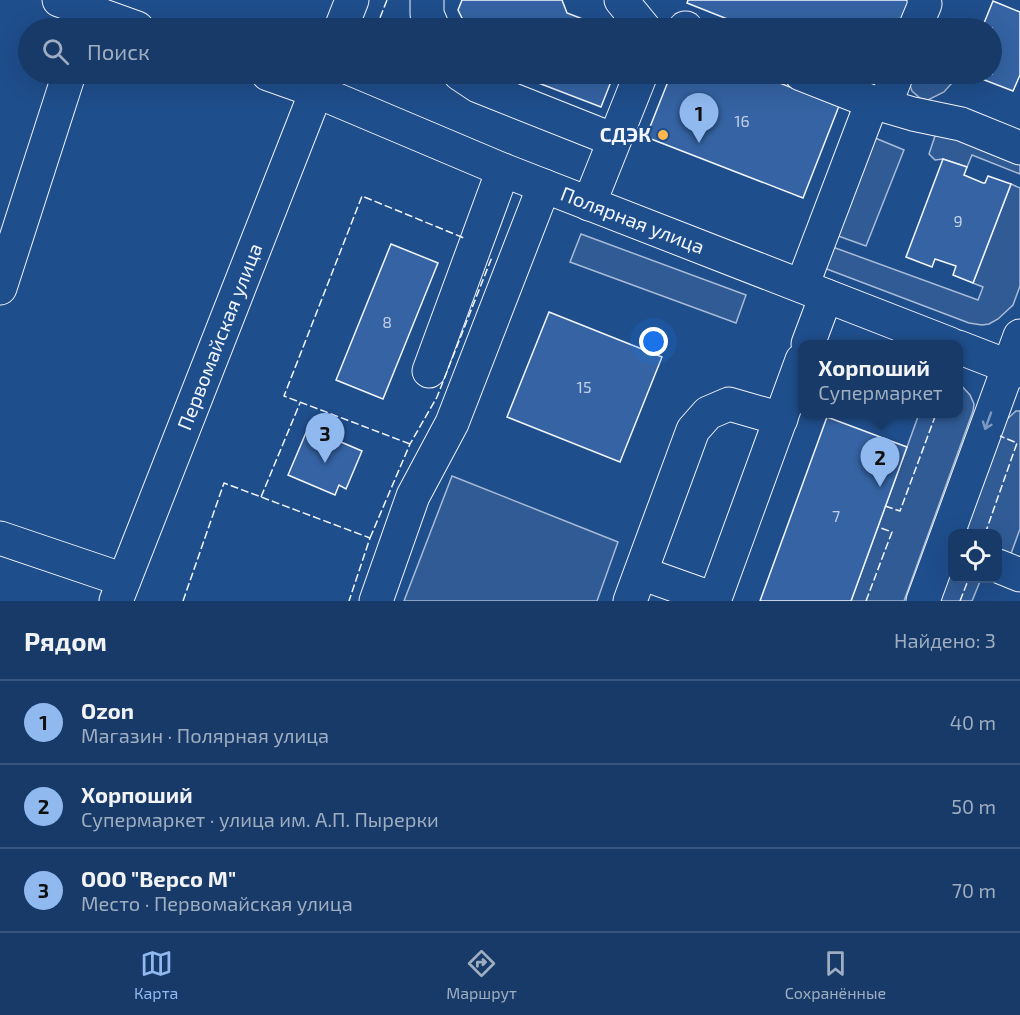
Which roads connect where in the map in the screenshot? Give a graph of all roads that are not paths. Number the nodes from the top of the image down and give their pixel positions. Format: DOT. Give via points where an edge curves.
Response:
graph roads {
  1 [pos="59,0"];
  2 [pos="352,0"];
  3 [pos="427,0"];
  4 [pos="621,0"];
  5 [pos="924,0"];
  6 [pos="84,18"];
  7 [pos="345,18"];
  8 [pos="429,18"];
  9 [pos="636,18"];
  10 [pos="919,18"];
  11 [pos="66,84"];
  12 [pos="319,84"];
  13 [pos="324,84"];
  14 [pos="475,84"];
  15 [pos="636,84"];
  16 [pos="828,84"];
  17 [pos="891,84"];
  18 [pos="879,103"];
  19 [pos="614,140"];
  20 [pos="1020,148"];
  21 [pos="503,170"];
  22 [pos="544,186"];
  23 [pos="589,204"];
  24 [pos="0,288"];
  25 [pos="814,291"];
  26 [pos="1020,336"];
  27 [pos="809,340"];
  28 [pos="938,340"];
  29 [pos="963,349"];
  30 [pos="1014,368"];
  31 [pos="429,371"];
  32 [pos="798,371"];
  33 [pos="781,418"];
  34 [pos="954,529"];
  35 [pos="0,538"];
  36 [pos="948,546"];
  37 [pos="1002,568"];
  38 [pos="1020,575"];
  39 [pos="635,587"];
  40 [pos="120,591"];
  41 [pos="714,600"];
  42 [pos="376,601"];
  43 [pos="922,601"];
  1 -- 6 [label="main road"];
  2 -- 7 [label="main road"];
  3 -- 8 [label="main road"];
  4 -- 9 [label="main road"];
  5 -- 10 [label="main road"];
  11 -- 24 [label="main road"];
  12 -- 40 [label="main road, Первомайская улица"];
  13 -- 21 [label="main road, Полярная улица"];
  14 -- 19 [label="main road"];
  15 -- 19 [label="main road"];
  16 -- 18 [label="main road"];
  17 -- 18 [label="main road"];
  18 -- 20 [label="main road" via="961,124"];
  18 -- 25 [label="main road"];
  19 -- 23 [label="main road"];
  21 -- 22 [label="main road, Полярная улица"];
  21 -- 31 [label="main road"];
  22 -- 23 [label="main road, Полярная улица"];
  22 -- 42 [label="main road" via="452,423 412,496"];
  23 -- 25 [label="main road, Полярная улица"];
  25 -- 27 [label="main road"];
  25 -- 28 [label="main road, Полярная улица"];
  26 -- 30 [label="main road"];
  29 -- 30 [label="main road"];
  30 -- 34 [label="main road, one-way"];
  32 -- 33 [label="main road"];
  33 -- 39 [label="main road" via="729,404 708,413 693,430"];
  33 -- 41 [label="main road"];
  35 -- 40 [label="main road"];
  36 -- 43 [label="main road"];
  37 -- 38 [label="main road"];
  39 -- 41 [label="main road"];
}
